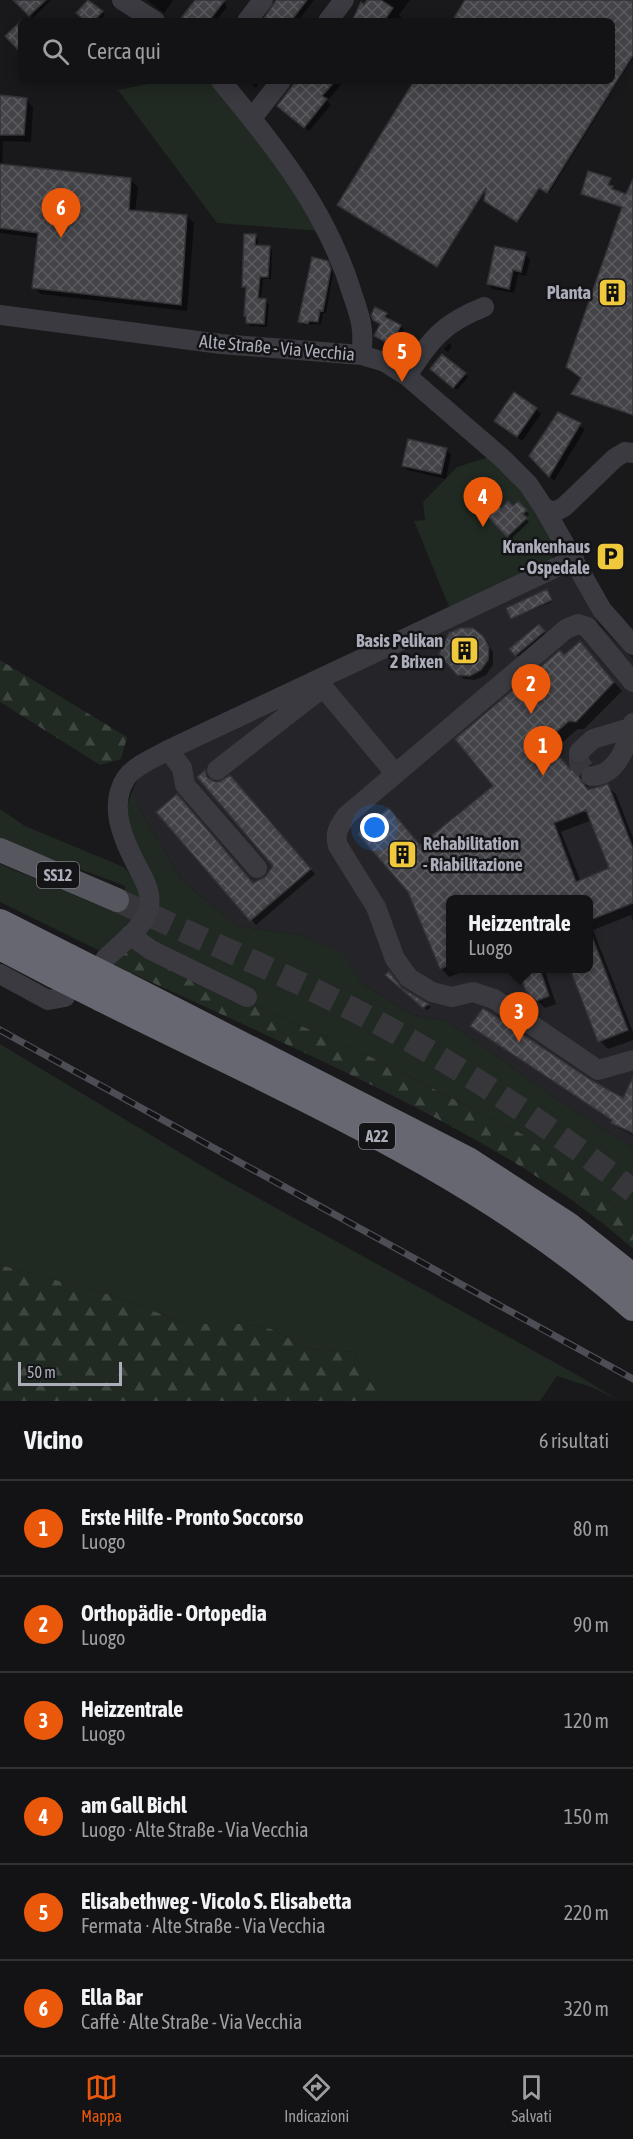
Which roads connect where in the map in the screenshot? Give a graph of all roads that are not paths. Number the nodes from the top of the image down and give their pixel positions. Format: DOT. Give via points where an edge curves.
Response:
graph roads {
  1 [pos="122,0"];
  2 [pos="344,0"];
  3 [pos="150,18"];
  4 [pos="330,18"];
  5 [pos="224,84"];
  6 [pos="279,84"];
  7 [pos="252,118"];
  8 [pos="484,307"];
  9 [pos="0,315"];
  10 [pos="361,355"];
  11 [pos="407,376"];
  12 [pos="633,453"];
  13 [pos="544,508"];
  14 [pos="574,559"];
  15 [pos="633,645"];
  16 [pos="316,680"];
  17 [pos="633,682"];
  18 [pos="632,726"];
  19 [pos="168,750"];
  20 [pos="579,752"];
  21 [pos="217,770"];
  22 [pos="395,773"];
  23 [pos="591,776"];
  24 [pos="0,850"];
  25 [pos="257,868"];
  26 [pos="117,900"];
  27 [pos="0,923"];
  28 [pos="130,935"];
  29 [pos="0,946"];
  30 [pos="105,959"];
  31 [pos="0,974"];
  32 [pos="62,976"];
  33 [pos="113,991"];
  34 [pos="247,996"];
  35 [pos="633,1060"];
  36 [pos="633,1278"];
  37 [pos="633,1307"];
  1 -- 3 [label="street"];
  2 -- 4 [label="street"];
  5 -- 7 [label="street"];
  6 -- 7 [label="street"];
  7 -- 10 [label="street" via="310,198 343,262 364,332"];
  8 -- 11 [label="street" via="443,328"];
  9 -- 10 [label="street, Alte Straße - Via Vecchia" via="221,344"];
  10 -- 11 [label="street, Alte Straße - Via Vecchia" via="385,362"];
  11 -- 13 [label="street, Alte Straße - Via Vecchia" via="502,458 528,484"];
  12 -- 13 [label="street" via="625,452 615,458 564,507 554,512"];
  13 -- 14 [label="street, Alte Straße - Via Vecchia"];
  14 -- 15 [label="street, Alte Straße - Via Vecchia" via="602,610"];
  14 -- 16 [label="street"];
  16 -- 19 [label="street"];
  16 -- 21 [label="street" via="316,692 301,710"];
  16 -- 22 [label="street" via="377,745"];
  17 -- 22 [label="street" via="587,627 578,624 566,629"];
  18 -- 20 [label="street" via="593,739"];
  18 -- 23 [label="street" via="621,757 608,770"];
  19 -- 25 [label="street" via="182,768 185,785"];
  19 -- 28 [label="street" via="127,777 118,807 120,830 150,897 149,909"];
  22 -- 35 [label="street" via="347,815 335,838 376,907 395,959 409,978 432,992 452,997 473,992 495,999 598,1070"];
  24 -- 26 [label="main road, SS12"];
  27 -- 32 [label="highway, A22"];
  28 -- 30 [label="street"];
  28 -- 34 [label="street" via="151,950"];
  29 -- 32 [label="highway, A22"];
  31 -- 32 [label="street" via="48,1000 58,1000"];
  32 -- 33 [label="highway, A22, bridge"];
  33 -- 36 [label="highway, A22" via="468,1161 568,1226"];
  33 -- 37 [label="highway, A22" via="468,1186 567,1252"];
}
